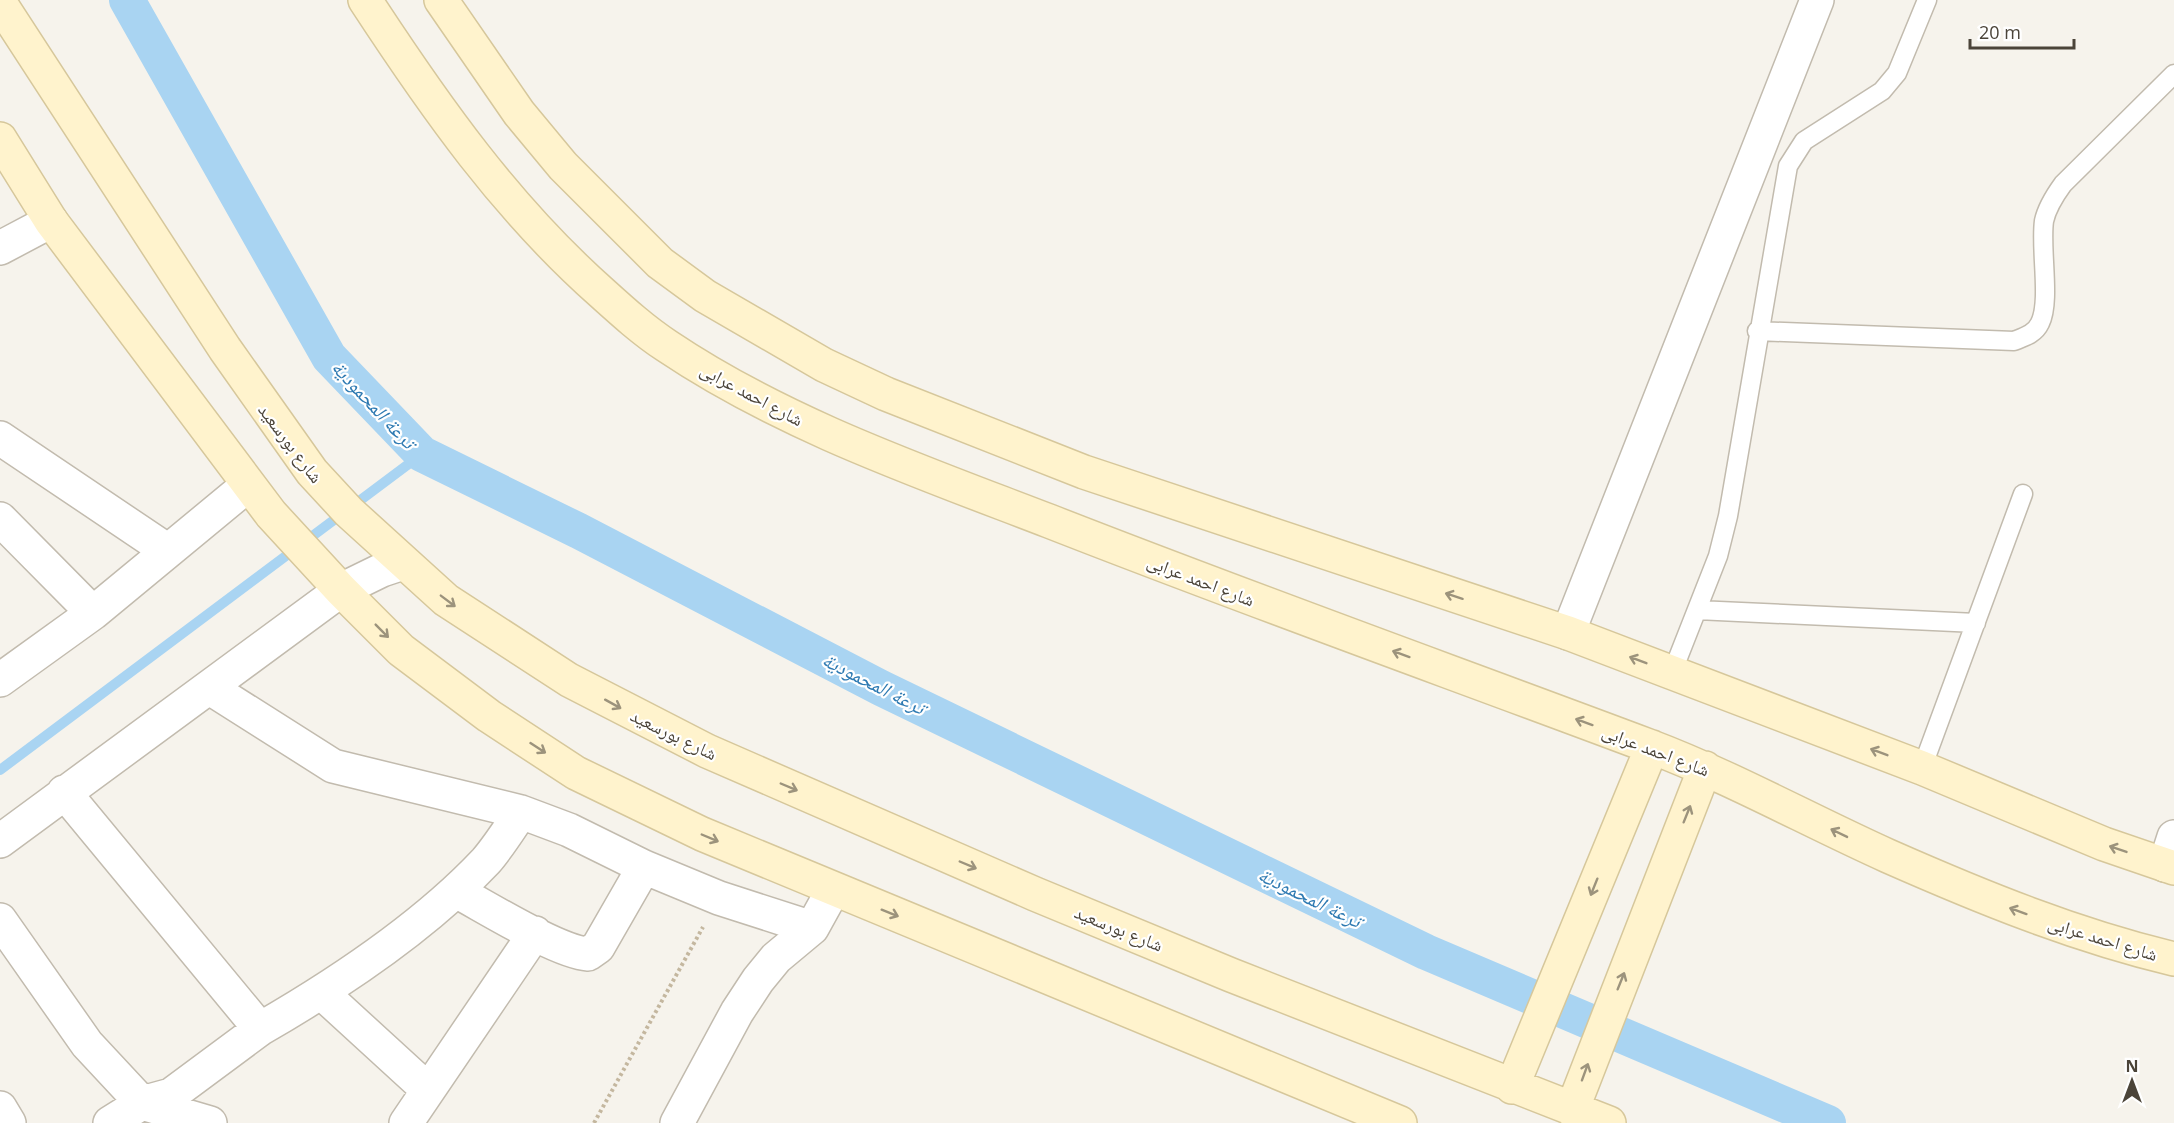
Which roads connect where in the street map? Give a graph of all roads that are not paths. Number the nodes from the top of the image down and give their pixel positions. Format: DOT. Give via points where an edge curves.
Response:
graph roads {
  1 [pos="365,0"];
  2 [pos="441,0"];
  3 [pos="1817,0"];
  4 [pos="1927,0"];
  5 [pos="0,3"];
  6 [pos="2174,74"];
  7 [pos="0,139"];
  8 [pos="51,221"];
  9 [pos="0,248"];
  10 [pos="1757,331"];
  11 [pos="0,438"];
  12 [pos="248,485"];
  13 [pos="2023,494"];
  14 [pos="0,519"];
  15 [pos="168,551"];
  16 [pos="403,563"];
  17 [pos="340,590"];
  18 [pos="1697,610"];
  19 [pos="93,613"];
  20 [pos="1976,623"];
  21 [pos="1568,633"];
  22 [pos="1672,673"];
  23 [pos="0,680"];
  24 [pos="210,688"];
  25 [pos="1652,747"];
  26 [pos="1705,768"];
  27 [pos="1922,768"];
  28 [pos="64,792"];
  29 [pos="521,812"];
  30 [pos="0,841"];
  31 [pos="2171,857"];
  32 [pos="644,867"];
  33 [pos="833,890"];
  34 [pos="456,891"];
  35 [pos="0,920"];
  36 [pos="812,928"];
  37 [pos="535,933"];
  38 [pos="2174,959"];
  39 [pos="322,993"];
  40 [pos="260,1029"];
  41 [pos="1512,1087"];
  42 [pos="428,1090"];
  43 [pos="142,1103"];
  44 [pos="0,1108"];
  45 [pos="1572,1110"];
  46 [pos="1387,1121"];
  47 [pos="9,1123"];
  48 [pos="110,1123"];
  49 [pos="210,1123"];
  50 [pos="406,1123"];
  51 [pos="677,1123"];
  52 [pos="1609,1123"];
  25 -- 1 [label="main road, شارع احمد عرابى, one-way" via="929,475 805,423 725,381 658,339 609,300 549,243 480,166"];
  21 -- 2 [label="main road, one-way" via="1084,472 886,394 763,332 660,263 610,216 519,112"];
  3 -- 21 [label="street"];
  4 -- 10 [label="lane" via="1891,82 1804,141 1788,166"];
  5 -- 16 [label="main road, شارع بورسعيد" via="225,349 312,472"];
  6 -- 10 [label="lane" via="2052,199 2043,241 2044,311 2039,325 2028,336 2014,341"];
  7 -- 8 [label="main road"];
  8 -- 9 [label="street"];
  8 -- 12 [label="main road"];
  10 -- 18 [label="lane" via="1728,516 1718,556"];
  11 -- 15 [label="street"];
  12 -- 15 [label="street"];
  12 -- 17 [label="main road"];
  13 -- 20 [label="lane"];
  14 -- 19 [label="street"];
  15 -- 19 [label="street"];
  16 -- 17 [label="street"];
  16 -- 41 [label="main road, شارع بورسعيد, one-way" via="446,600 508,643 621,709 707,751 1035,894"];
  17 -- 24 [label="street"];
  17 -- 33 [label="main road, one-way" via="401,650 489,716 576,773 702,834"];
  18 -- 20 [label="lane"];
  18 -- 22 [label="lane"];
  19 -- 23 [label="street"];
  20 -- 27 [label="lane"];
  22 -- 21 [label="main road, one-way"];
  27 -- 22 [label="main road, one-way"];
  24 -- 28 [label="street"];
  24 -- 29 [label="street" via="333,766"];
  25 -- 26 [label="main road, شارع احمد عرابى"];
  25 -- 41 [label="main road, one-way"];
  38 -- 26 [label="main road, شارع احمد عرابى, one-way" via="2011,909 1886,855"];
  45 -- 26 [label="main road, one-way"];
  31 -- 27 [label="main road, one-way" via="2104,844"];
  28 -- 30 [label="street"];
  28 -- 40 [label="street"];
  29 -- 32 [label="street" via="569,830"];
  29 -- 34 [label="street" via="488,859"];
  32 -- 36 [label="street" via="719,898"];
  32 -- 37 [label="street" via="594,951 580,954"];
  33 -- 36 [label="street"];
  33 -- 46 [label="main road, one-way"];
  34 -- 37 [label="street"];
  34 -- 39 [label="street"];
  35 -- 43 [label="street" via="87,1044"];
  36 -- 51 [label="street" via="776,958 758,980"];
  37 -- 42 [label="street"];
  39 -- 40 [label="street"];
  39 -- 42 [label="street"];
  40 -- 43 [label="street" via="171,1095"];
  41 -- 45 [label="main road, شارع بورسعيد"];
  42 -- 50 [label="street"];
  43 -- 48 [label="street"];
  43 -- 49 [label="street"];
  44 -- 47 [label="street"];
  45 -- 52 [label="main road, شارع بورسعيد"];
}
